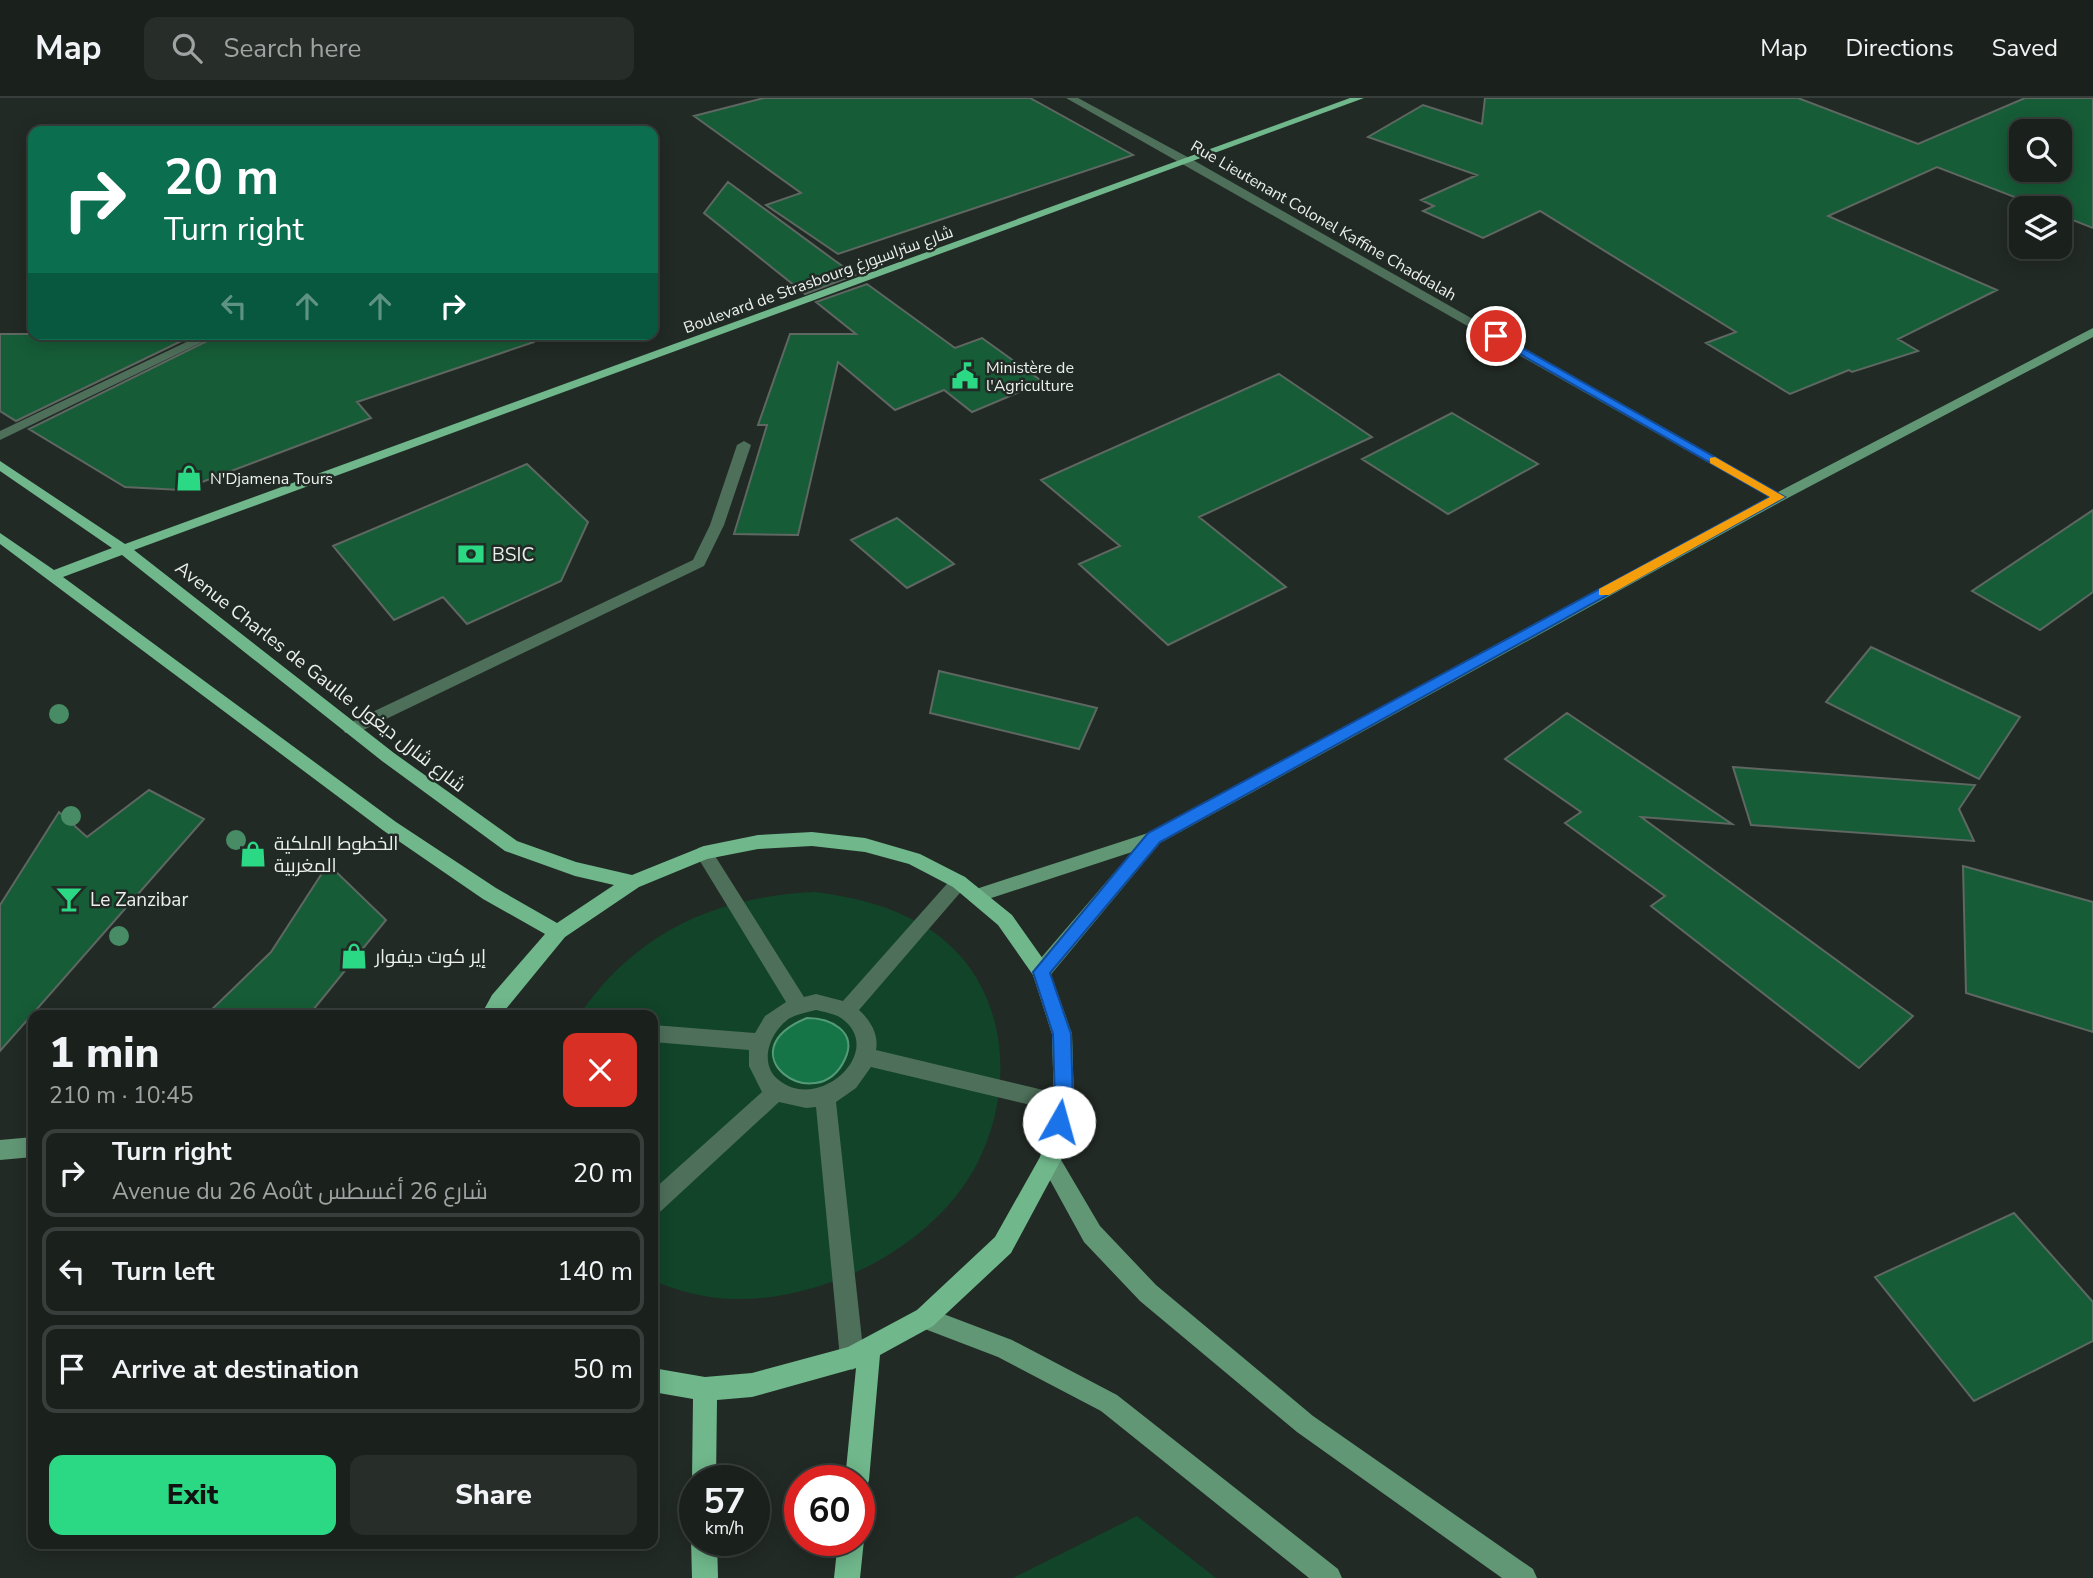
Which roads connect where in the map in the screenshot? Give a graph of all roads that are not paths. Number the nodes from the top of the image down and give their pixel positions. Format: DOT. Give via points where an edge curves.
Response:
graph roads {
  1 [pos="1072,98"];
  2 [pos="1359,98"];
  3 [pos="1189,162"];
  4 [pos="2093,332"];
  5 [pos="200,340"];
  6 [pos="0,436"];
  7 [pos="744,445"];
  8 [pos="0,466"];
  9 [pos="1779,497"];
  10 [pos="0,537"];
  11 [pos="123,549"];
  12 [pos="52,576"];
  13 [pos="351,729"];
  14 [pos="1154,838"];
  15 [pos="704,853"];
  16 [pos="634,882"];
  17 [pos="959,882"];
  18 [pos="976,896"];
  19 [pos="558,932"];
  20 [pos="1041,972"];
  21 [pos="799,1006"];
  22 [pos="848,1009"];
  23 [pos="494,1010"];
  24 [pos="658,1033"];
  25 [pos="759,1042"];
  26 [pos="867,1058"];
  27 [pos="777,1091"];
  28 [pos="825,1096"];
  29 [pos="1064,1104"];
  30 [pos="28,1147"];
  31 [pos="0,1150"];
  32 [pos="1050,1160"];
  33 [pos="658,1199"];
  34 [pos="925,1318"];
  35 [pos="860,1354"];
  36 [pos="658,1381"];
  37 [pos="705,1389"];
  38 [pos="704,1465"];
  39 [pos="857,1465"];
  40 [pos="704,1556"];
  41 [pos="849,1556"];
  42 [pos="705,1578"];
  43 [pos="847,1578"];
  44 [pos="1329,1578"];
  45 [pos="1524,1578"];
  1 -- 3 [label="street, Rue Lieutenant Colonel Kaffine Chaddalah"];
  2 -- 3 [label="main road, Boulevard de Strasbourg شارع ستراسبورغ"];
  3 -- 9 [label="street, Rue Lieutenant Colonel Kaffine Chaddalah"];
  3 -- 11 [label="main road, Boulevard de Strasbourg شارع ستراسبورغ"];
  4 -- 9 [label="street"];
  5 -- 6 [label="street"];
  7 -- 13 [label="street" via="699,563"];
  8 -- 11 [label="main road, Avenue Charles de Gaulle شارع شارل ديغول"];
  9 -- 14 [label="street"];
  10 -- 12 [label="main road"];
  11 -- 12 [label="main road, Boulevard de Strasbourg شارع ستراسبورغ"];
  11 -- 13 [label="main road, Avenue Charles de Gaulle شارع شارل ديغول"];
  12 -- 19 [label="main road" via="421,847 523,915"];
  13 -- 16 [label="main road, Avenue Charles de Gaulle شارع شارل ديغول" via="511,846 575,869"];
  14 -- 18 [label="street"];
  14 -- 20 [label="street"];
  15 -- 16 [label="main road"];
  15 -- 17 [label="main road" via="758,842 812,839 914,859"];
  15 -- 21 [label="street"];
  16 -- 19 [label="main road"];
  17 -- 18 [label="main road"];
  17 -- 22 [label="street"];
  18 -- 20 [label="main road" via="1005,920"];
  19 -- 23 [label="main road"];
  20 -- 29 [label="main road" via="1062,1034"];
  21 -- 22 [label="street" via="816,1002"];
  21 -- 25 [label="street" via="782,1013"];
  22 -- 26 [label="street" via="868,1038"];
  24 -- 25 [label="street"];
  25 -- 27 [label="street" via="757,1060 763,1078"];
  26 -- 28 [label="street" via="858,1074"];
  26 -- 29 [label="street"];
  27 -- 28 [label="street" via="807,1100"];
  27 -- 33 [label="street"];
  28 -- 35 [label="street"];
  29 -- 32 [label="main road"];
  30 -- 31 [label="street"];
  32 -- 34 [label="main road" via="1003,1245"];
  32 -- 45 [label="street" via="1092,1234 1148,1293 1306,1423"];
  34 -- 35 [label="main road"];
  34 -- 44 [label="street" via="1004,1348 1109,1403"];
  35 -- 37 [label="main road" via="752,1385"];
  35 -- 39 [label="main road"];
  36 -- 37 [label="main road"];
  37 -- 38 [label="main road"];
  40 -- 42 [label="main road"];
  41 -- 43 [label="main road"];
}
